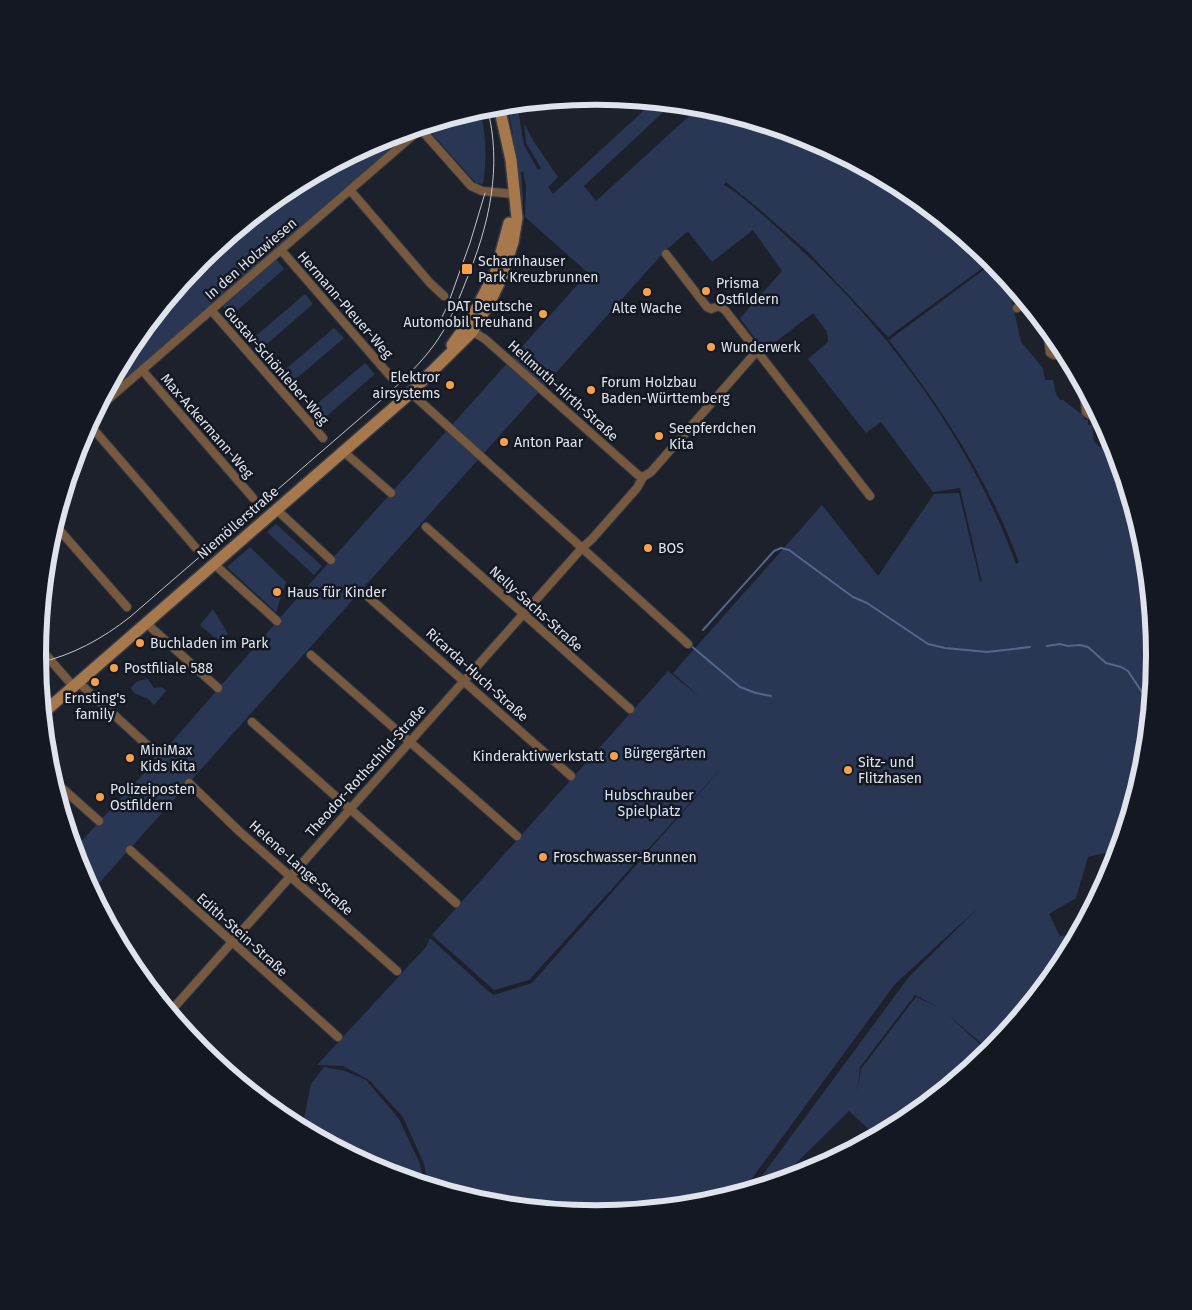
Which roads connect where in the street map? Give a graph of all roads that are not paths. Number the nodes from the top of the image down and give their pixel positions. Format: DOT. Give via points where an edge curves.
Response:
graph roads {
  1 [pos="501,114"];
  2 [pos="424,133"];
  3 [pos="409,138"];
  4 [pos="350,190"];
  5 [pos="514,197"];
  6 [pos="281,250"];
  7 [pos="666,254"];
  8 [pos="444,296"];
  9 [pos="1020,306"];
  10 [pos="1016,308"];
  11 [pos="211,310"];
  12 [pos="468,329"];
  13 [pos="1049,344"];
  14 [pos="757,351"];
  15 [pos="1057,356"];
  16 [pos="142,370"];
  17 [pos="391,377"];
  18 [pos="411,393"];
  19 [pos="111,397"];
  20 [pos="1085,405"];
  21 [pos="1090,415"];
  22 [pos="95,430"];
  23 [pos="323,438"];
  24 [pos="344,452"];
  25 [pos="643,477"];
  26 [pos="391,493"];
  27 [pos="870,496"];
  28 [pos="253,498"];
  29 [pos="276,510"];
  30 [pos="426,527"];
  31 [pos="61,531"];
  32 [pos="196,548"];
  33 [pos="582,548"];
  34 [pos="331,560"];
  35 [pos="214,564"];
  36 [pos="365,594"];
  37 [pos="127,607"];
  38 [pos="523,614"];
  39 [pos="277,621"];
  40 [pos="146,623"];
  41 [pos="688,644"];
  42 [pos="46,654"];
  43 [pos="311,655"];
  44 [pos="464,680"];
  45 [pos="76,684"];
  46 [pos="218,688"];
  47 [pos="49,708"];
  48 [pos="630,709"];
  49 [pos="252,722"];
  50 [pos="410,741"];
  51 [pos="158,755"];
  52 [pos="571,776"];
  53 [pos="189,783"];
  54 [pos="63,789"];
  55 [pos="350,808"];
  56 [pos="99,821"];
  57 [pos="517,836"];
  58 [pos="130,850"];
  59 [pos="290,876"];
  60 [pos="456,903"];
  61 [pos="232,942"];
  62 [pos="397,971"];
  63 [pos="174,1007"];
  64 [pos="338,1037"];
  1 -- 5 [label="main road, Niemöllerstraße" via="510,150"];
  2 -- 5 [label="street, In den Holzwiesen" via="471,186"];
  3 -- 4 [label="street, In den Holzwiesen"];
  4 -- 6 [label="street, In den Holzwiesen"];
  4 -- 8 [label="street"];
  5 -- 12 [label="main road, Niemöllerstraße" via="496,271"];
  6 -- 11 [label="street, In den Holzwiesen"];
  6 -- 17 [label="street, Hermann-Pleuer-Weg"];
  7 -- 14 [label="street" via="705,305 711,309 724,308"];
  9 -- 10 [label="street"];
  11 -- 16 [label="street, In den Holzwiesen"];
  11 -- 23 [label="street, Gustav-Schönleber-Weg"];
  12 -- 18 [label="main road, Niemöllerstraße" via="461,344"];
  12 -- 25 [label="street, Hellmuth-Hirth-Straße" via="480,334"];
  13 -- 15 [label="street" via="1050,353"];
  14 -- 25 [label="street, Theodor-Rothschild-Straße" via="651,472"];
  14 -- 27 [label="street"];
  16 -- 19 [label="street, In den Holzwiesen"];
  16 -- 28 [label="street, Max-Ackermann-Weg"];
  18 -- 24 [label="main road, Niemöllerstraße"];
  18 -- 33 [label="street"];
  20 -- 21 [label="street" via="1086,412"];
  22 -- 32 [label="street"];
  24 -- 26 [label="street"];
  24 -- 29 [label="main road, Niemöllerstraße"];
  25 -- 33 [label="street, Theodor-Rothschild-Straße" via="631,495"];
  29 -- 34 [label="street"];
  29 -- 35 [label="main road, Niemöllerstraße"];
  30 -- 38 [label="street, Nelly-Sachs-Straße"];
  31 -- 37 [label="street"];
  33 -- 38 [label="street, Theodor-Rothschild-Straße"];
  33 -- 41 [label="street"];
  35 -- 39 [label="street"];
  35 -- 40 [label="main road, Niemöllerstraße"];
  36 -- 44 [label="street, Ricarda-Huch-Straße"];
  38 -- 44 [label="street, Theodor-Rothschild-Straße"];
  38 -- 48 [label="street, Nelly-Sachs-Straße"];
  40 -- 45 [label="main road, Niemöllerstraße"];
  40 -- 46 [label="street"];
  42 -- 45 [label="street"];
  43 -- 50 [label="street"];
  44 -- 50 [label="street, Theodor-Rothschild-Straße"];
  44 -- 52 [label="street, Ricarda-Huch-Straße"];
  45 -- 47 [label="main road, Niemöllerstraße"];
  45 -- 51 [label="street"];
  49 -- 55 [label="street"];
  50 -- 55 [label="street, Theodor-Rothschild-Straße"];
  50 -- 57 [label="street"];
  53 -- 59 [label="street, Helene-Lange-Straße"];
  54 -- 56 [label="street"];
  55 -- 59 [label="street, Theodor-Rothschild-Straße"];
  55 -- 60 [label="street"];
  58 -- 61 [label="street, Edith-Stein-Straße"];
  59 -- 61 [label="street, Theodor-Rothschild-Straße"];
  59 -- 62 [label="street, Helene-Lange-Straße"];
  61 -- 63 [label="street, Theodor-Rothschild-Straße"];
  61 -- 64 [label="street, Edith-Stein-Straße"];
}
